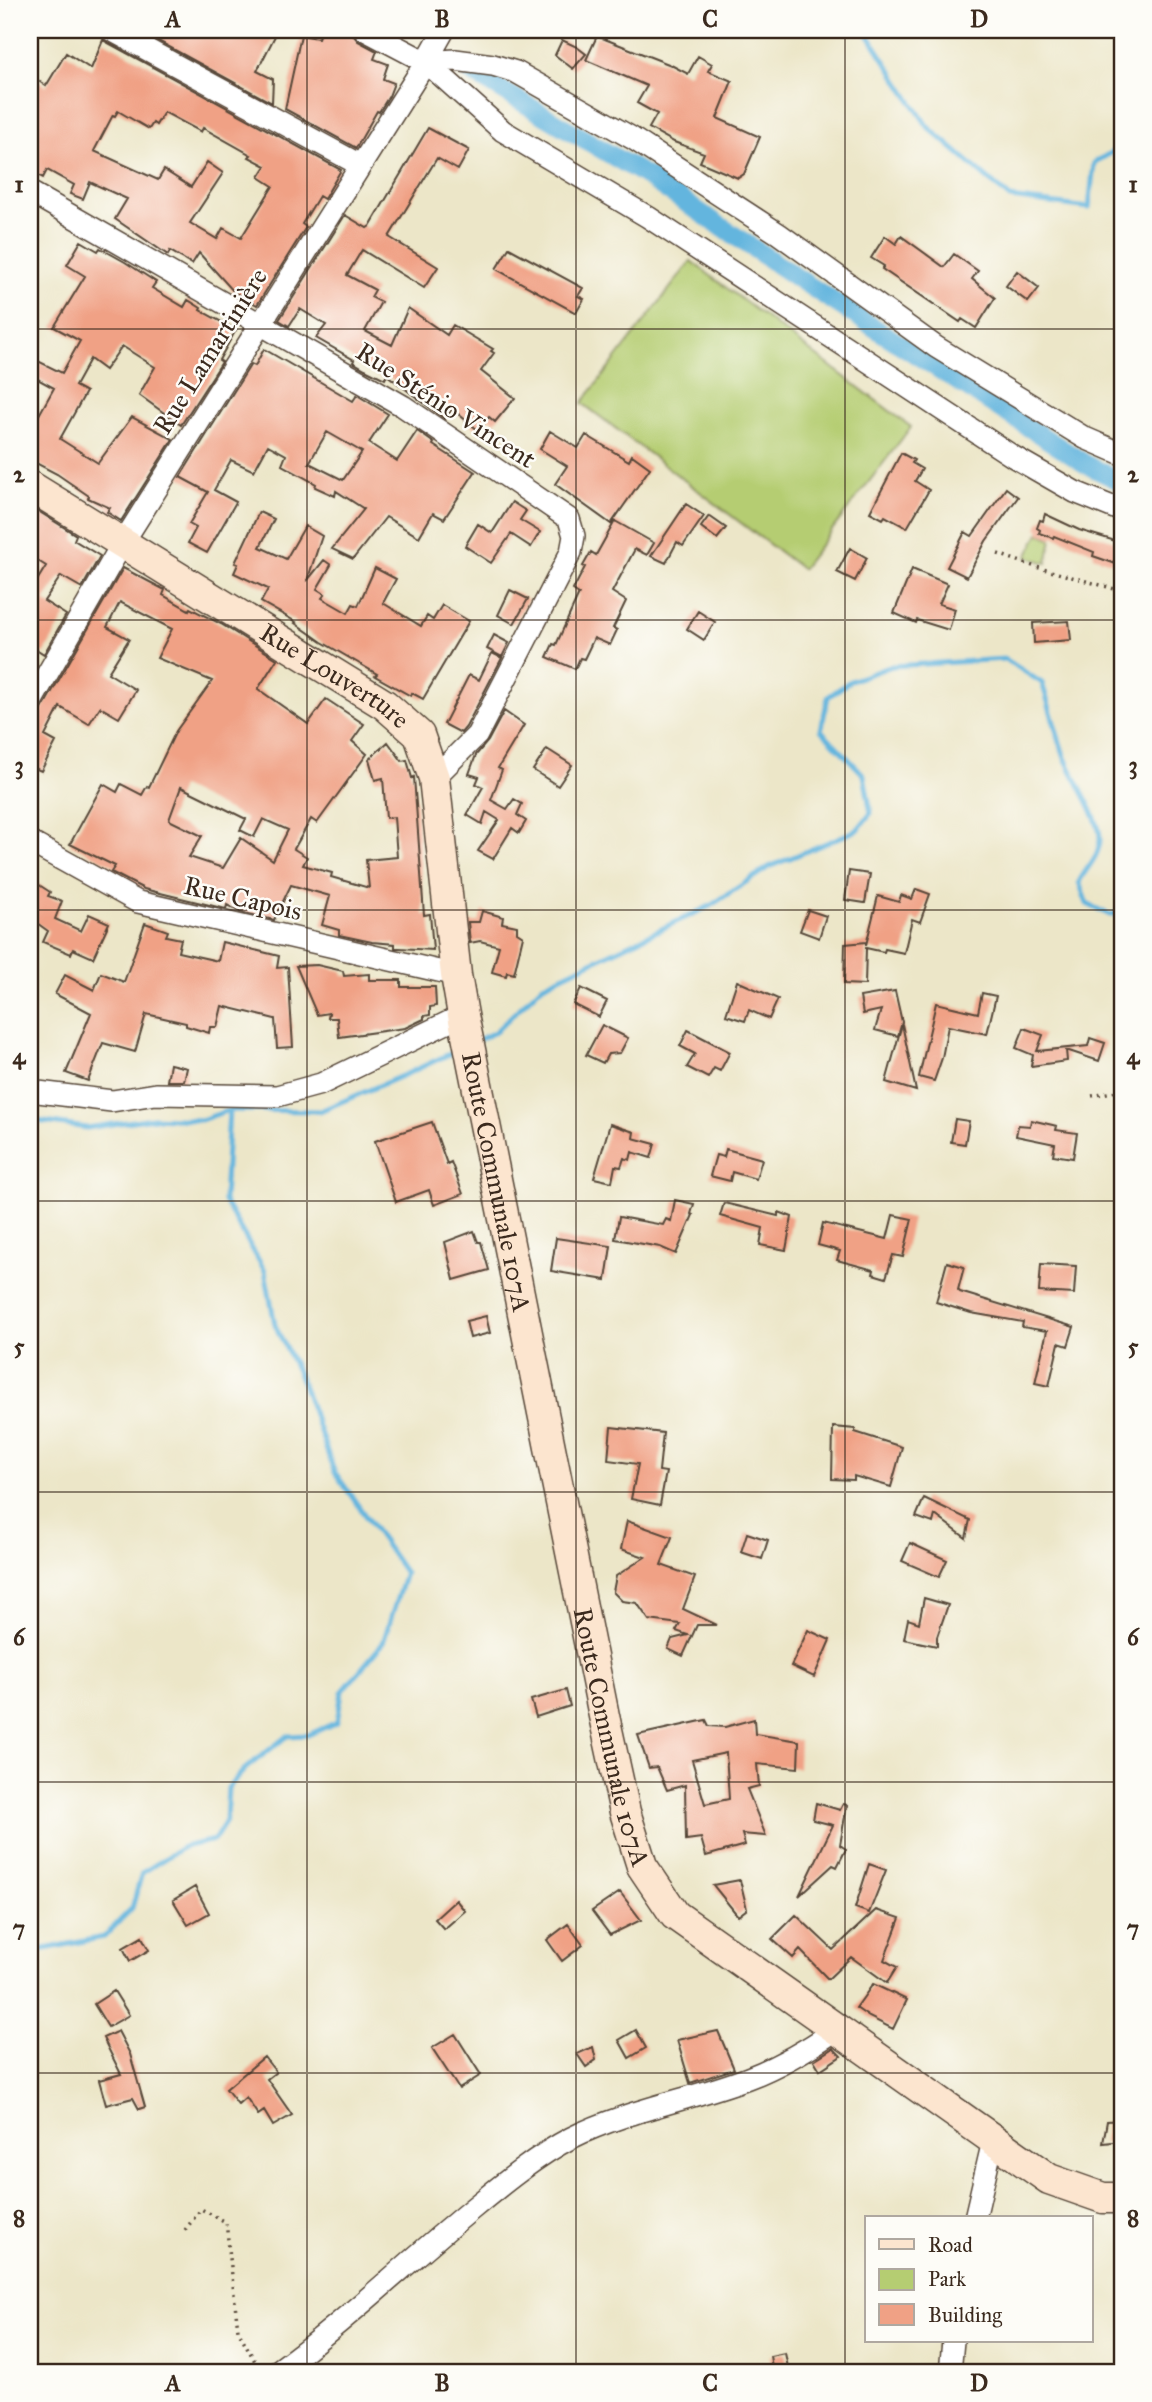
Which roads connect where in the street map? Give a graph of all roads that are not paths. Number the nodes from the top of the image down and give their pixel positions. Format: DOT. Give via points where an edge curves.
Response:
graph roads {
  1 [pos="111,30"];
  2 [pos="365,30"];
  3 [pos="444,30"];
  4 [pos="426,62"];
  5 [pos="360,165"];
  6 [pos="30,192"];
  7 [pos="261,323"];
  8 [pos="1122,454"];
  9 [pos="30,486"];
  10 [pos="1122,511"];
  11 [pos="122,544"];
  12 [pos="30,705"];
  13 [pos="434,779"];
  14 [pos="30,842"];
  15 [pos="456,975"];
  16 [pos="465,1021"];
  17 [pos="30,1091"];
  18 [pos="836,2030"];
  19 [pos="993,2141"];
  20 [pos="1122,2198"];
  21 [pos="975,2216"];
  22 [pos="953,2342"];
  23 [pos="276,2372"];
  24 [pos="950,2372"];
  1 -- 5 [label="street"];
  2 -- 4 [label="street"];
  3 -- 4 [label="street, Rue Lamartinière"];
  4 -- 5 [label="street, Rue Lamartinière"];
  4 -- 8 [label="street" via="454,60 516,72 632,138 779,234 936,347 1085,438"];
  4 -- 10 [label="street" via="503,131 648,216 1014,457 1075,492"];
  5 -- 7 [label="street, Rue Lamartinière"];
  6 -- 7 [label="street, Rue Sténio Vincent"];
  7 -- 11 [label="street, Rue Lamartinière"];
  7 -- 13 [label="street, Rue Sténio Vincent" via="403,406 569,519 574,536 571,552 477,735"];
  9 -- 11 [label="main road, Rue Louverture"];
  11 -- 12 [label="street, Rue Lamartinière"];
  11 -- 13 [label="main road, Rue Louverture" via="385,705 419,735"];
  13 -- 15 [label="main road, Rue Louverture"];
  14 -- 15 [label="street, Rue Capois" via="138,902"];
  15 -- 16 [label="main road, Rue Louverture"];
  16 -- 17 [label="street" via="321,1084 277,1096 156,1094 112,1101"];
  16 -- 18 [label="main road, Route Communale 107A" via="607,1730 642,1866 675,1915"];
  18 -- 19 [label="main road, Route Communale 107A"];
  18 -- 23 [label="street" via="801,2054 747,2078 570,2139 505,2182 321,2340"];
  19 -- 20 [label="main road, Route Communale 107A" via="1049,2179 1103,2198"];
  19 -- 21 [label="street"];
  22 -- 24 [label="street"];
}
